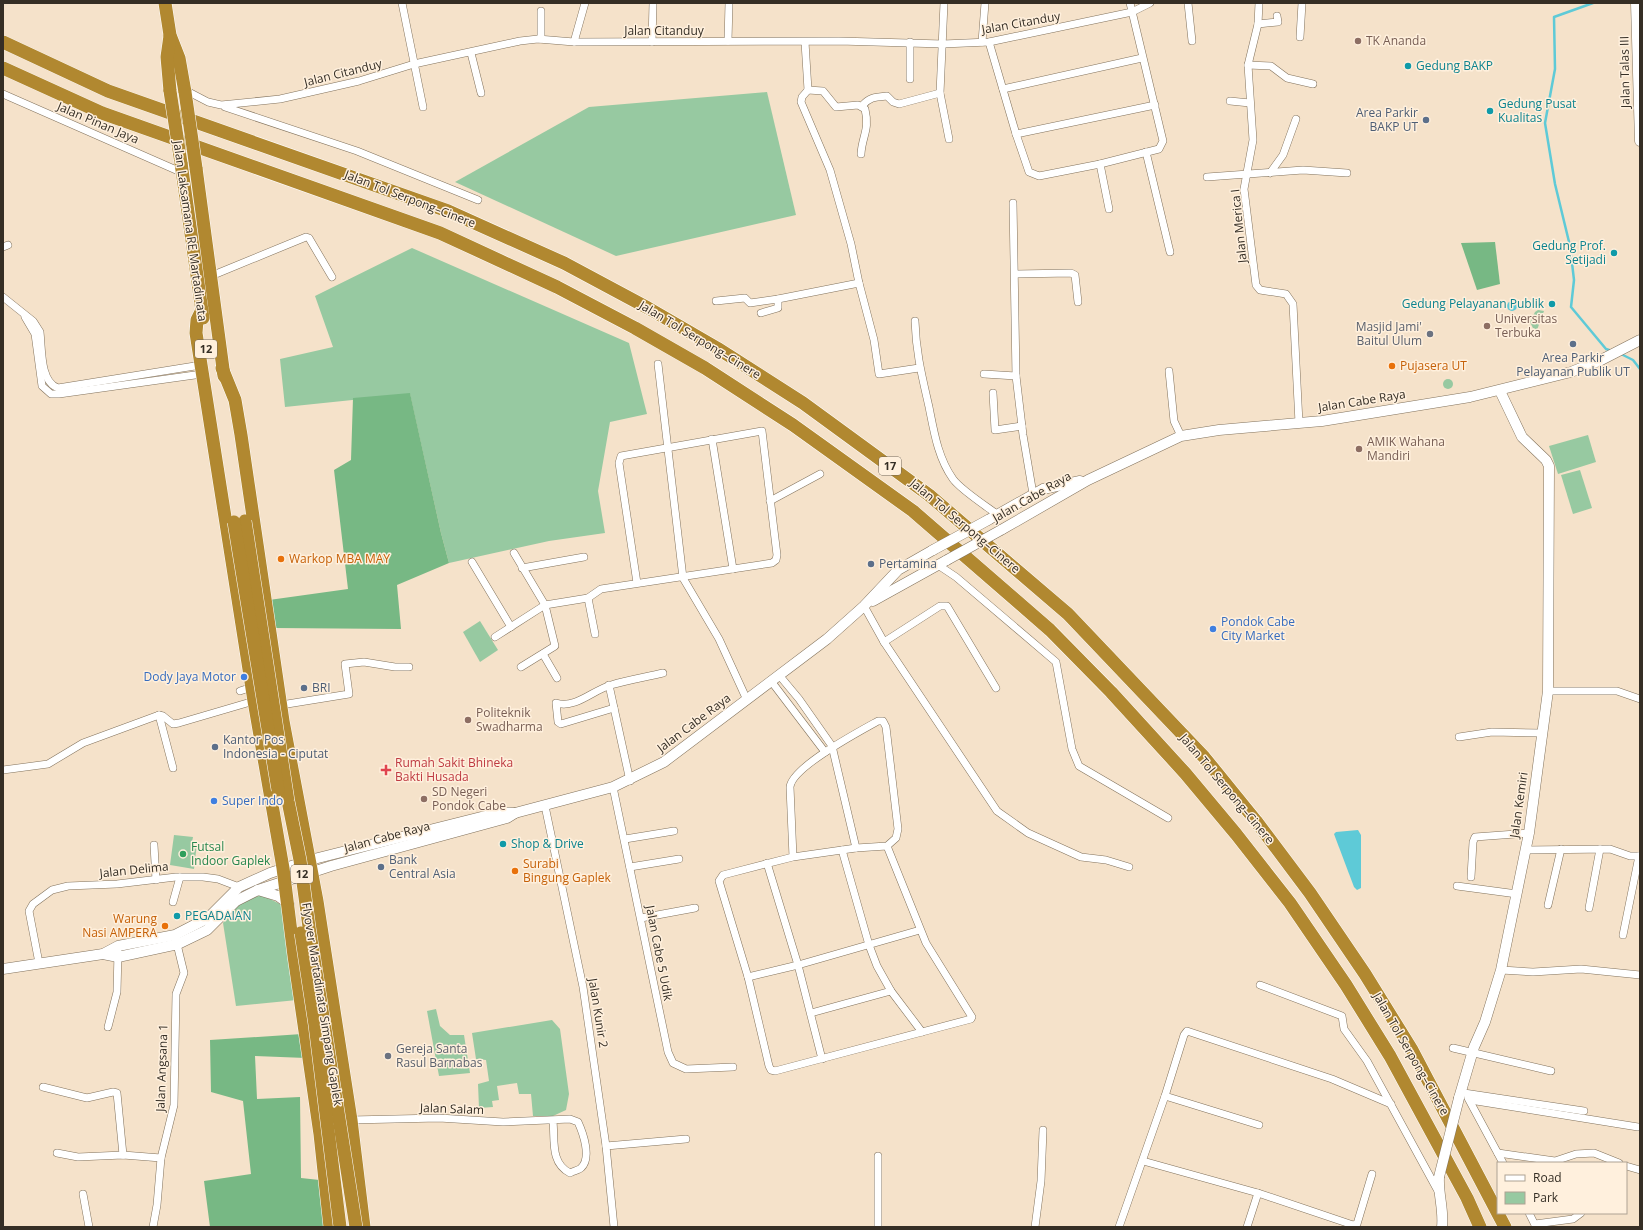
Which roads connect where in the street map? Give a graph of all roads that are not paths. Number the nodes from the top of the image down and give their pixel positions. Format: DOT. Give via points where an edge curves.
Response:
graph roads {
  1 [pos="165,3"];
  2 [pos="402,3"];
  3 [pos="584,3"];
  4 [pos="653,3"];
  5 [pos="729,3"];
  6 [pos="944,3"];
  7 [pos="985,3"];
  8 [pos="1130,3"];
  9 [pos="1150,3"];
  10 [pos="1188,3"];
  11 [pos="1260,3"];
  12 [pos="1302,3"];
  13 [pos="1636,3"];
  14 [pos="541,11"];
  15 [pos="1132,12"];
  16 [pos="1277,16"];
  17 [pos="1258,24"];
  18 [pos="170,35"];
  19 [pos="1300,37"];
  20 [pos="541,39"];
  21 [pos="728,41"];
  22 [pos="1192,41"];
  23 [pos="3,42"];
  24 [pos="574,42"];
  25 [pos="652,42"];
  26 [pos="805,42"];
  27 [pos="910,42"];
  28 [pos="986,42"];
  29 [pos="942,44"];
  30 [pos="471,53"];
  31 [pos="1142,58"];
  32 [pos="414,64"];
  33 [pos="1248,65"];
  34 [pos="3,68"];
  35 [pos="910,79"];
  36 [pos="1313,84"];
  37 [pos="1003,89"];
  38 [pos="808,90"];
  39 [pos="185,91"];
  40 [pos="481,93"];
  41 [pos="940,93"];
  42 [pos="3,94"];
  43 [pos="1230,102"];
  44 [pos="1250,103"];
  45 [pos="221,105"];
  46 [pos="1155,105"];
  47 [pos="862,106"];
  48 [pos="423,107"];
  49 [pos="1296,119"];
  50 [pos="1016,134"];
  51 [pos="949,139"];
  52 [pos="1640,141"];
  53 [pos="1146,152"];
  54 [pos="861,154"];
  55 [pos="1100,164"];
  56 [pos="182,168"];
  57 [pos="1270,173"];
  58 [pos="1347,173"];
  59 [pos="1247,175"];
  60 [pos="1207,177"];
  61 [pos="478,200"];
  62 [pos="193,201"];
  63 [pos="1013,203"];
  64 [pos="1109,209"];
  65 [pos="1170,252"];
  66 [pos="1014,274"];
  67 [pos="211,276"];
  68 [pos="332,277"];
  69 [pos="859,283"];
  70 [pos="3,298"];
  71 [pos="778,299"];
  72 [pos="716,301"];
  73 [pos="1078,302"];
  74 [pos="202,310"];
  75 [pos="761,313"];
  76 [pos="915,321"];
  77 [pos="1640,340"];
  78 [pos="658,364"];
  79 [pos="222,368"];
  80 [pos="919,368"];
  81 [pos="202,369"];
  82 [pos="1169,371"];
  83 [pos="984,374"];
  84 [pos="1016,376"];
  85 [pos="1500,390"];
  86 [pos="993,393"];
  87 [pos="1299,423"];
  88 [pos="1022,426"];
  89 [pos="1181,436"];
  90 [pos="712,439"];
  91 [pos="667,448"];
  92 [pos="820,474"];
  93 [pos="1088,480"];
  94 [pos="1033,494"];
  95 [pos="770,501"];
  96 [pos="998,515"];
  97 [pos="240,521"];
  98 [pos="514,553"];
  99 [pos="584,557"];
  100 [pos="472,562"];
  101 [pos="943,562"];
  102 [pos="522,568"];
  103 [pos="733,569"];
  104 [pos="683,578"];
  105 [pos="637,583"];
  106 [pos="588,598"];
  107 [pos="545,606"];
  108 [pos="864,606"];
  109 [pos="511,627"];
  110 [pos="595,634"];
  111 [pos="495,637"];
  112 [pos="884,642"];
  113 [pos="543,654"];
  114 [pos="409,666"];
  115 [pos="521,668"];
  116 [pos="663,673"];
  117 [pos="557,678"];
  118 [pos="775,678"];
  119 [pos="610,685"];
  120 [pos="996,688"];
  121 [pos="1548,691"];
  122 [pos="1640,699"];
  123 [pos="747,700"];
  124 [pos="254,701"];
  125 [pos="281,705"];
  126 [pos="614,708"];
  127 [pos="158,715"];
  128 [pos="1542,733"];
  129 [pos="1459,737"];
  130 [pos="832,746"];
  131 [pos="825,752"];
  132 [pos="173,768"];
  133 [pos="3,770"];
  134 [pos="630,781"];
  135 [pos="613,787"];
  136 [pos="545,806"];
  137 [pos="1168,818"];
  138 [pos="674,831"];
  139 [pos="1528,833"];
  140 [pos="305,836"];
  141 [pos="625,839"];
  142 [pos="278,840"];
  143 [pos="154,844"];
  144 [pos="887,846"];
  145 [pos="856,848"];
  146 [pos="1561,849"];
  147 [pos="1600,849"];
  148 [pos="842,850"];
  149 [pos="1526,850"];
  150 [pos="1640,856"];
  151 [pos="793,857"];
  152 [pos="679,858"];
  153 [pos="767,863"];
  154 [pos="311,866"];
  155 [pos="630,867"];
  156 [pos="1129,867"];
  157 [pos="283,868"];
  158 [pos="180,877"];
  159 [pos="1471,877"];
  160 [pos="156,880"];
  161 [pos="285,882"];
  162 [pos="1457,886"];
  163 [pos="239,887"];
  164 [pos="258,890"];
  165 [pos="1517,894"];
  166 [pos="317,901"];
  167 [pos="173,902"];
  168 [pos="289,904"];
  169 [pos="1548,905"];
  170 [pos="695,908"];
  171 [pos="1589,908"];
  172 [pos="641,918"];
  173 [pos="920,930"];
  174 [pos="1624,935"];
  175 [pos="176,940"];
  176 [pos="118,946"];
  177 [pos="868,946"];
  178 [pos="103,954"];
  179 [pos="118,957"];
  180 [pos="39,963"];
  181 [pos="798,965"];
  182 [pos="3,969"];
  183 [pos="1501,970"];
  184 [pos="1640,975"];
  185 [pos="748,978"];
  186 [pos="1260,985"];
  187 [pos="891,991"];
  188 [pos="811,1013"];
  189 [pos="108,1028"];
  190 [pos="922,1032"];
  191 [pos="1453,1048"];
  192 [pos="1473,1053"];
  193 [pos="822,1059"];
  194 [pos="733,1067"];
  195 [pos="1551,1070"];
  196 [pos="43,1087"];
  197 [pos="1462,1094"];
  198 [pos="1165,1096"];
  199 [pos="1470,1100"];
  200 [pos="1391,1104"];
  201 [pos="1584,1111"];
  202 [pos="350,1120"];
  203 [pos="553,1121"];
  204 [pos="1259,1126"];
  205 [pos="1638,1127"];
  206 [pos="1043,1130"];
  207 [pos="686,1138"];
  208 [pos="606,1146"];
  209 [pos="57,1153"];
  210 [pos="1498,1153"];
  211 [pos="123,1155"];
  212 [pos="878,1156"];
  213 [pos="161,1158"];
  214 [pos="1569,1160"];
  215 [pos="1143,1161"];
  216 [pos="1502,1162"];
  217 [pos="1616,1162"];
  218 [pos="1627,1166"];
  219 [pos="1640,1170"];
  220 [pos="1372,1174"];
  221 [pos="1438,1191"];
  222 [pos="1258,1193"];
  223 [pos="83,1194"];
  224 [pos="1497,1212"];
  225 [pos="1498,1214"];
  226 [pos="1529,1214"];
  227 [pos="1580,1214"];
  228 [pos="1535,1226"];
  229 [pos="89,1227"];
  230 [pos="153,1227"];
  231 [pos="330,1227"];
  232 [pos="340,1227"];
  233 [pos="356,1227"];
  234 [pos="364,1227"];
  235 [pos="614,1227"];
  236 [pos="878,1227"];
  237 [pos="1035,1227"];
  238 [pos="1119,1227"];
  239 [pos="1247,1227"];
  240 [pos="1442,1227"];
  241 [pos="1480,1227"];
  242 [pos="1505,1227"];
  1 -- 18 [label="highway, Jalan Laksamana RE Martadinata / 12"];
  2 -- 32 [label="street"];
  3 -- 24 [label="street"];
  4 -- 25 [label="street"];
  5 -- 21 [label="street"];
  6 -- 29 [label="street"];
  7 -- 28 [label="street"];
  8 -- 15 [label="street"];
  9 -- 15 [label="street, Jalan Citanduy"];
  10 -- 22 [label="street"];
  11 -- 17 [label="street, Jalan Merica I"];
  12 -- 19 [label="street"];
  13 -- 52 [label="main road, Jalan Talas III"];
  14 -- 20 [label="street"];
  15 -- 28 [label="street, Jalan Citanduy"];
  15 -- 31 [label="street"];
  16 -- 17 [label="street" via="1278,22"];
  17 -- 33 [label="street, Jalan Merica I"];
  18 -- 39 [label="highway, Jalan Laksamana RE Martadinata / 12" via="179,58"];
  18 -- 56 [label="highway, Jalan Laksamana RE Martadinata / 12, bridge" via="167,57 170,91"];
  20 -- 24 [label="street, Jalan Citanduy"];
  20 -- 30 [label="street, Jalan Citanduy" via="520,41"];
  21 -- 25 [label="street, Jalan Citanduy"];
  21 -- 26 [label="street, Jalan Citanduy"];
  23 -- 224 [label="highway, Jalan Tol Serpong–Cinere / 17" via="108,91 448,212 564,263 717,348 803,403 929,494 1068,614 1204,757 1256,821 1310,893 1365,974 1408,1044"];
  24 -- 25 [label="street, Jalan Citanduy"];
  26 -- 27 [label="street, Jalan Citanduy"];
  26 -- 38 [label="street"];
  27 -- 29 [label="street, Jalan Citanduy"];
  27 -- 35 [label="street"];
  28 -- 29 [label="street, Jalan Citanduy"];
  28 -- 37 [label="street"];
  29 -- 41 [label="street"];
  30 -- 32 [label="street, Jalan Citanduy"];
  30 -- 40 [label="street"];
  31 -- 37 [label="street"];
  31 -- 46 [label="street"];
  32 -- 45 [label="street, Jalan Citanduy" via="293,97"];
  32 -- 48 [label="street"];
  33 -- 36 [label="street" via="1271,66 1287,78"];
  33 -- 44 [label="street, Jalan Merica I"];
  34 -- 241 [label="highway, Jalan Tol Serpong–Cinere / 17" via="102,113 440,233 557,287 705,368 793,425 913,511 1050,630 1111,692 1236,834 1290,903 1346,985 1390,1056 1467,1198"];
  37 -- 50 [label="street"];
  38 -- 47 [label="street" via="823,92 836,108"];
  38 -- 69 [label="street" via="802,97 803,109 833,178"];
  39 -- 45 [label="street, Jalan Citanduy"];
  39 -- 62 [label="highway, Jalan Laksamana RE Martadinata / 12, bridge" via="196,168"];
  41 -- 47 [label="street" via="899,104 887,96 872,97"];
  41 -- 51 [label="street"];
  42 -- 56 [label="street, Jalan Pinan Jaya"];
  43 -- 44 [label="street"];
  44 -- 59 [label="street, Jalan Merica I" via="1253,140"];
  45 -- 61 [label="street" via="357,151"];
  46 -- 50 [label="street"];
  46 -- 53 [label="street" via="1163,141 1160,149"];
  47 -- 54 [label="street" via="868,121"];
  49 -- 57 [label="street" via="1283,155"];
  50 -- 55 [label="street" via="1029,172 1034,175"];
  53 -- 55 [label="street"];
  53 -- 65 [label="street"];
  55 -- 64 [label="street"];
  56 -- 62 [label="highway, Jalan Laksamana RE Martadinata / 12"];
  57 -- 58 [label="street" via="1302,170"];
  57 -- 59 [label="street"];
  59 -- 60 [label="street"];
  59 -- 87 [label="street, Jalan Merica I" via="1244,195 1256,285 1260,290 1286,294 1293,304"];
  62 -- 67 [label="highway, Jalan Laksamana RE Martadinata / 12"];
  62 -- 74 [label="highway, Jalan Laksamana RE Martadinata / 12"];
  63 -- 66 [label="street"];
  66 -- 73 [label="street" via="1071,273 1077,281"];
  66 -- 84 [label="street"];
  67 -- 68 [label="street" via="306,237"];
  67 -- 79 [label="highway, Jalan Laksamana RE Martadinata / 12"];
  69 -- 71 [label="street"];
  69 -- 80 [label="street" via="874,340 879,374"];
  70 -- 81 [label="street" via="22,314 35,334 42,386 51,394"];
  71 -- 72 [label="street" via="750,303 745,298"];
  71 -- 75 [label="street" via="778,308"];
  74 -- 81 [label="highway" via="197,320 196,333"];
  74 -- 97 [label="highway, Jalan Laksamana RE Martadinata / 12" via="211,384"];
  76 -- 80 [label="street"];
  77 -- 85 [label="main road, Jalan Cabe Raya" via="1571,372"];
  78 -- 91 [label="street"];
  79 -- 97 [label="highway, Jalan Laksamana RE Martadinata / 12"];
  79 -- 125 [label="highway" via="236,407"];
  80 -- 96 [label="street" via="939,450 946,468 954,481"];
  81 -- 124 [label="highway" via="246,689"];
  82 -- 89 [label="street" via="1174,421"];
  83 -- 84 [label="street"];
  84 -- 88 [label="street"];
  85 -- 87 [label="main road, Jalan Cabe Raya"];
  85 -- 121 [label="main road, Jalan Kemiri" via="1522,437 1549,466"];
  86 -- 88 [label="street" via="995,430"];
  87 -- 89 [label="main road, Jalan Cabe Raya"];
  88 -- 94 [label="street"];
  89 -- 93 [label="main road, Jalan Cabe Raya"];
  90 -- 91 [label="street"];
  90 -- 95 [label="street" via="762,431"];
  90 -- 103 [label="street"];
  91 -- 104 [label="street"];
  91 -- 105 [label="street" via="624,454 619,458"];
  92 -- 95 [label="street"];
  93 -- 94 [label="main road, Jalan Cabe Raya" via="1043,489"];
  93 -- 101 [label="main road, Jalan Cabe Raya, bridge"];
  94 -- 96 [label="main road, Jalan Cabe Raya"];
  95 -- 103 [label="street" via="777,558 772,562"];
  96 -- 108 [label="main road, Jalan Cabe Raya, bridge" via="898,570"];
  97 -- 232 [label="highway, Flyover Martadinata Simpang Gaplek / 12, bridge" via="273,763 294,874"];
  97 -- 233 [label="highway, Flyover Martadinata Simpang Gaplek / 12, bridge" via="300,860"];
  98 -- 102 [label="street"];
  99 -- 102 [label="street"];
  100 -- 109 [label="street"];
  101 -- 108 [label="main road, Jalan Cabe Raya"];
  101 -- 137 [label="street" via="956,577 1056,662 1072,749 1079,766"];
  102 -- 107 [label="street"];
  103 -- 104 [label="street"];
  104 -- 105 [label="street"];
  104 -- 123 [label="street" via="719,639"];
  105 -- 106 [label="street" via="601,589"];
  106 -- 107 [label="street"];
  106 -- 110 [label="street"];
  107 -- 109 [label="street"];
  107 -- 113 [label="street" via="555,646"];
  108 -- 112 [label="street"];
  108 -- 118 [label="main road, Jalan Cabe Raya" via="827,639"];
  109 -- 111 [label="street"];
  112 -- 120 [label="street" via="940,606 947,606"];
  112 -- 156 [label="street" via="998,811 1028,833 1081,857 1106,860"];
  113 -- 115 [label="street"];
  113 -- 117 [label="street"];
  114 -- 125 [label="street" via="395,667 364,662 345,664 349,694"];
  116 -- 119 [label="street"];
  118 -- 123 [label="main road, Jalan Cabe Raya"];
  118 -- 130 [label="street" via="799,699"];
  118 -- 131 [label="street"];
  119 -- 126 [label="street"];
  119 -- 126 [label="street" via="572,703 556,703 558,722 562,724"];
  121 -- 122 [label="street" via="1616,691"];
  121 -- 128 [label="main road, Jalan Kemiri"];
  123 -- 134 [label="main road, Jalan Cabe Raya" via="664,762"];
  124 -- 127 [label="street" via="173,724"];
  124 -- 142 [label="highway"];
  125 -- 140 [label="highway"];
  126 -- 134 [label="street"];
  127 -- 132 [label="street"];
  127 -- 133 [label="street" via="83,743 48,764"];
  128 -- 129 [label="street" via="1492,732"];
  128 -- 139 [label="main road, Jalan Kemiri"];
  130 -- 131 [label="street"];
  130 -- 144 [label="street" via="878,721 883,721 886,727 898,829 896,838"];
  130 -- 145 [label="street"];
  131 -- 151 [label="street" via="790,782"];
  134 -- 135 [label="main road, Jalan Cabe Raya"];
  135 -- 136 [label="main road, Jalan Cabe Raya"];
  135 -- 141 [label="street, Jalan Cabe 5 Udik"];
  136 -- 154 [label="main road, Jalan Cabe Raya" via="515,813 501,812"];
  136 -- 208 [label="street, Jalan Kunir 2" via="583,986"];
  138 -- 141 [label="street"];
  139 -- 149 [label="main road, Jalan Kemiri"];
  139 -- 159 [label="street" via="1476,837 1473,842"];
  140 -- 142 [label="highway" via="299,843"];
  140 -- 154 [label="highway"];
  141 -- 155 [label="street, Jalan Cabe 5 Udik"];
  142 -- 157 [label="highway"];
  143 -- 160 [label="street"];
  144 -- 145 [label="street"];
  144 -- 173 [label="street"];
  145 -- 148 [label="street"];
  146 -- 147 [label="street"];
  146 -- 149 [label="street"];
  146 -- 169 [label="street"];
  147 -- 150 [label="street"];
  147 -- 171 [label="street"];
  148 -- 151 [label="street"];
  148 -- 177 [label="street"];
  149 -- 165 [label="main road, Jalan Kemiri"];
  150 -- 174 [label="street"];
  151 -- 153 [label="street"];
  152 -- 155 [label="street"];
  153 -- 181 [label="street"];
  153 -- 185 [label="street" via="723,875 719,881"];
  154 -- 157 [label="main road"];
  154 -- 161 [label="main road"];
  154 -- 166 [label="highway"];
  155 -- 172 [label="street, Jalan Cabe 5 Udik"];
  157 -- 161 [label="highway"];
  157 -- 163 [label="main road"];
  158 -- 160 [label="street, Jalan Delima"];
  158 -- 163 [label="street, Jalan Delima" via="213,878"];
  158 -- 167 [label="street"];
  160 -- 180 [label="street, Jalan Delima" via="68,886 52,890 29,910"];
  161 -- 164 [label="main road"];
  161 -- 168 [label="highway"];
  162 -- 165 [label="street"];
  163 -- 175 [label="main road" via="208,918"];
  164 -- 168 [label="main road" via="278,896"];
  164 -- 175 [label="main road" via="236,901 207,930"];
  165 -- 183 [label="main road, Jalan Kemiri"];
  166 -- 168 [label="highway" via="301,900"];
  166 -- 202 [label="highway"];
  168 -- 231 [label="highway"];
  170 -- 172 [label="street"];
  172 -- 194 [label="street, Jalan Cabe 5 Udik" via="673,1063 686,1069"];
  173 -- 177 [label="street"];
  173 -- 190 [label="street" via="934,958 972,1017 969,1021"];
  175 -- 176 [label="main road"];
  175 -- 179 [label="main road" via="148,952"];
  175 -- 213 [label="street, Jalan Angsana 1" via="184,973 176,994 174,1105"];
  176 -- 178 [label="main road"];
  176 -- 179 [label="street"];
  177 -- 181 [label="street"];
  177 -- 187 [label="street"];
  178 -- 179 [label="main road"];
  178 -- 180 [label="main road"];
  179 -- 189 [label="street" via="117,992"];
  180 -- 182 [label="main road"];
  181 -- 185 [label="street"];
  181 -- 188 [label="street"];
  183 -- 184 [label="street" via="1533,972 1581,969"];
  183 -- 192 [label="main road, Jalan Kemiri"];
  185 -- 193 [label="street" via="771,1070"];
  186 -- 200 [label="street" via="1342,1016 1345,1022 1344,1030 1367,1061"];
  187 -- 188 [label="street"];
  187 -- 190 [label="street"];
  188 -- 193 [label="street"];
  190 -- 193 [label="street"];
  191 -- 192 [label="street"];
  192 -- 195 [label="street"];
  192 -- 197 [label="main road, Jalan Kemiri"];
  196 -- 211 [label="street" via="87,1098 117,1092"];
  197 -- 199 [label="street"];
  197 -- 201 [label="street"];
  197 -- 221 [label="main road, Jalan Kemiri, bridge" via="1439,1177"];
  198 -- 200 [label="street" via="1184,1035 1190,1032 1332,1078"];
  198 -- 204 [label="street"];
  198 -- 215 [label="street"];
  199 -- 205 [label="street"];
  199 -- 210 [label="street"];
  200 -- 221 [label="street"];
  202 -- 203 [label="street, Jalan Salam" via="439,1118 503,1122"];
  202 -- 234 [label="highway"];
  203 -- 203 [label="street, Jalan Salam" via="556,1160 562,1169 570,1173 582,1168 586,1159 586,1149 578,1122 570,1119"];
  206 -- 237 [label="street" via="1041,1181"];
  207 -- 208 [label="street"];
  208 -- 235 [label="street, Jalan Kunir 2"];
  209 -- 211 [label="street" via="78,1157"];
  210 -- 214 [label="street" via="1555,1161"];
  210 -- 216 [label="street"];
  211 -- 213 [label="street"];
  212 -- 236 [label="street"];
  213 -- 230 [label="street, Jalan Angsana 1"];
  214 -- 217 [label="street" via="1576,1154 1594,1152"];
  215 -- 222 [label="street"];
  215 -- 238 [label="street"];
  218 -- 219 [label="street"];
  220 -- 222 [label="street" via="1355,1225"];
  221 -- 240 [label="main road, Jalan Kemiri"];
  222 -- 239 [label="street"];
  223 -- 229 [label="street"];
  225 -- 242 [label="highway, Jalan Tol Serpong–Cinere / 17"];
  226 -- 228 [label="street"];
  227 -- 228 [label="street" via="1573,1219"];
}
